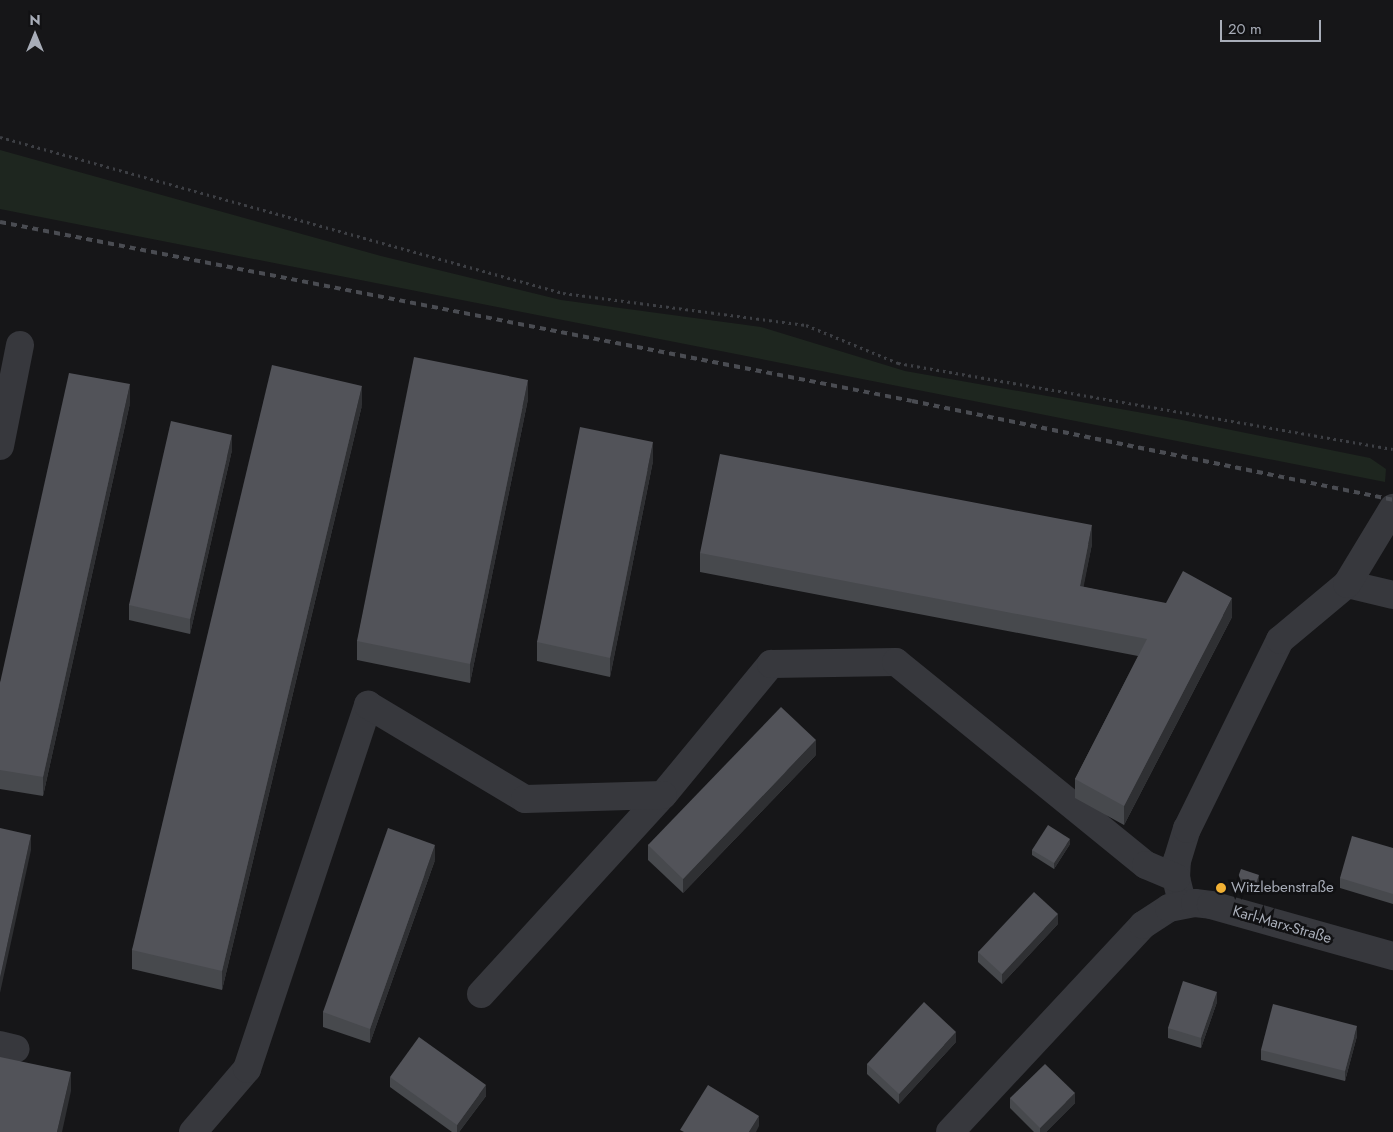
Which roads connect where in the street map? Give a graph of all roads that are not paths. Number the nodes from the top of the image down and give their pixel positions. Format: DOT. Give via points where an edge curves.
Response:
graph roads {
  1 [pos="20,346"];
  2 [pos="0,446"];
  3 [pos="1393,508"];
  4 [pos="1347,584"];
  5 [pos="1393,595"];
  6 [pos="663,795"];
  7 [pos="1176,897"];
  8 [pos="1393,956"];
  9 [pos="481,994"];
  10 [pos="193,1132"];
  11 [pos="950,1132"];
  1 -- 2 [label="street"];
  3 -- 4 [label="street"];
  4 -- 5 [label="street"];
  4 -- 7 [label="street" via="1280,640 1187,829 1177,861"];
  6 -- 7 [label="street" via="770,664 896,662 1146,865"];
  6 -- 9 [label="street"];
  6 -- 10 [label="street" via="525,799 368,704 247,1069"];
  7 -- 8 [label="street, Karl-Marx-Straße"];
  7 -- 11 [label="street" via="1143,925"];
}
